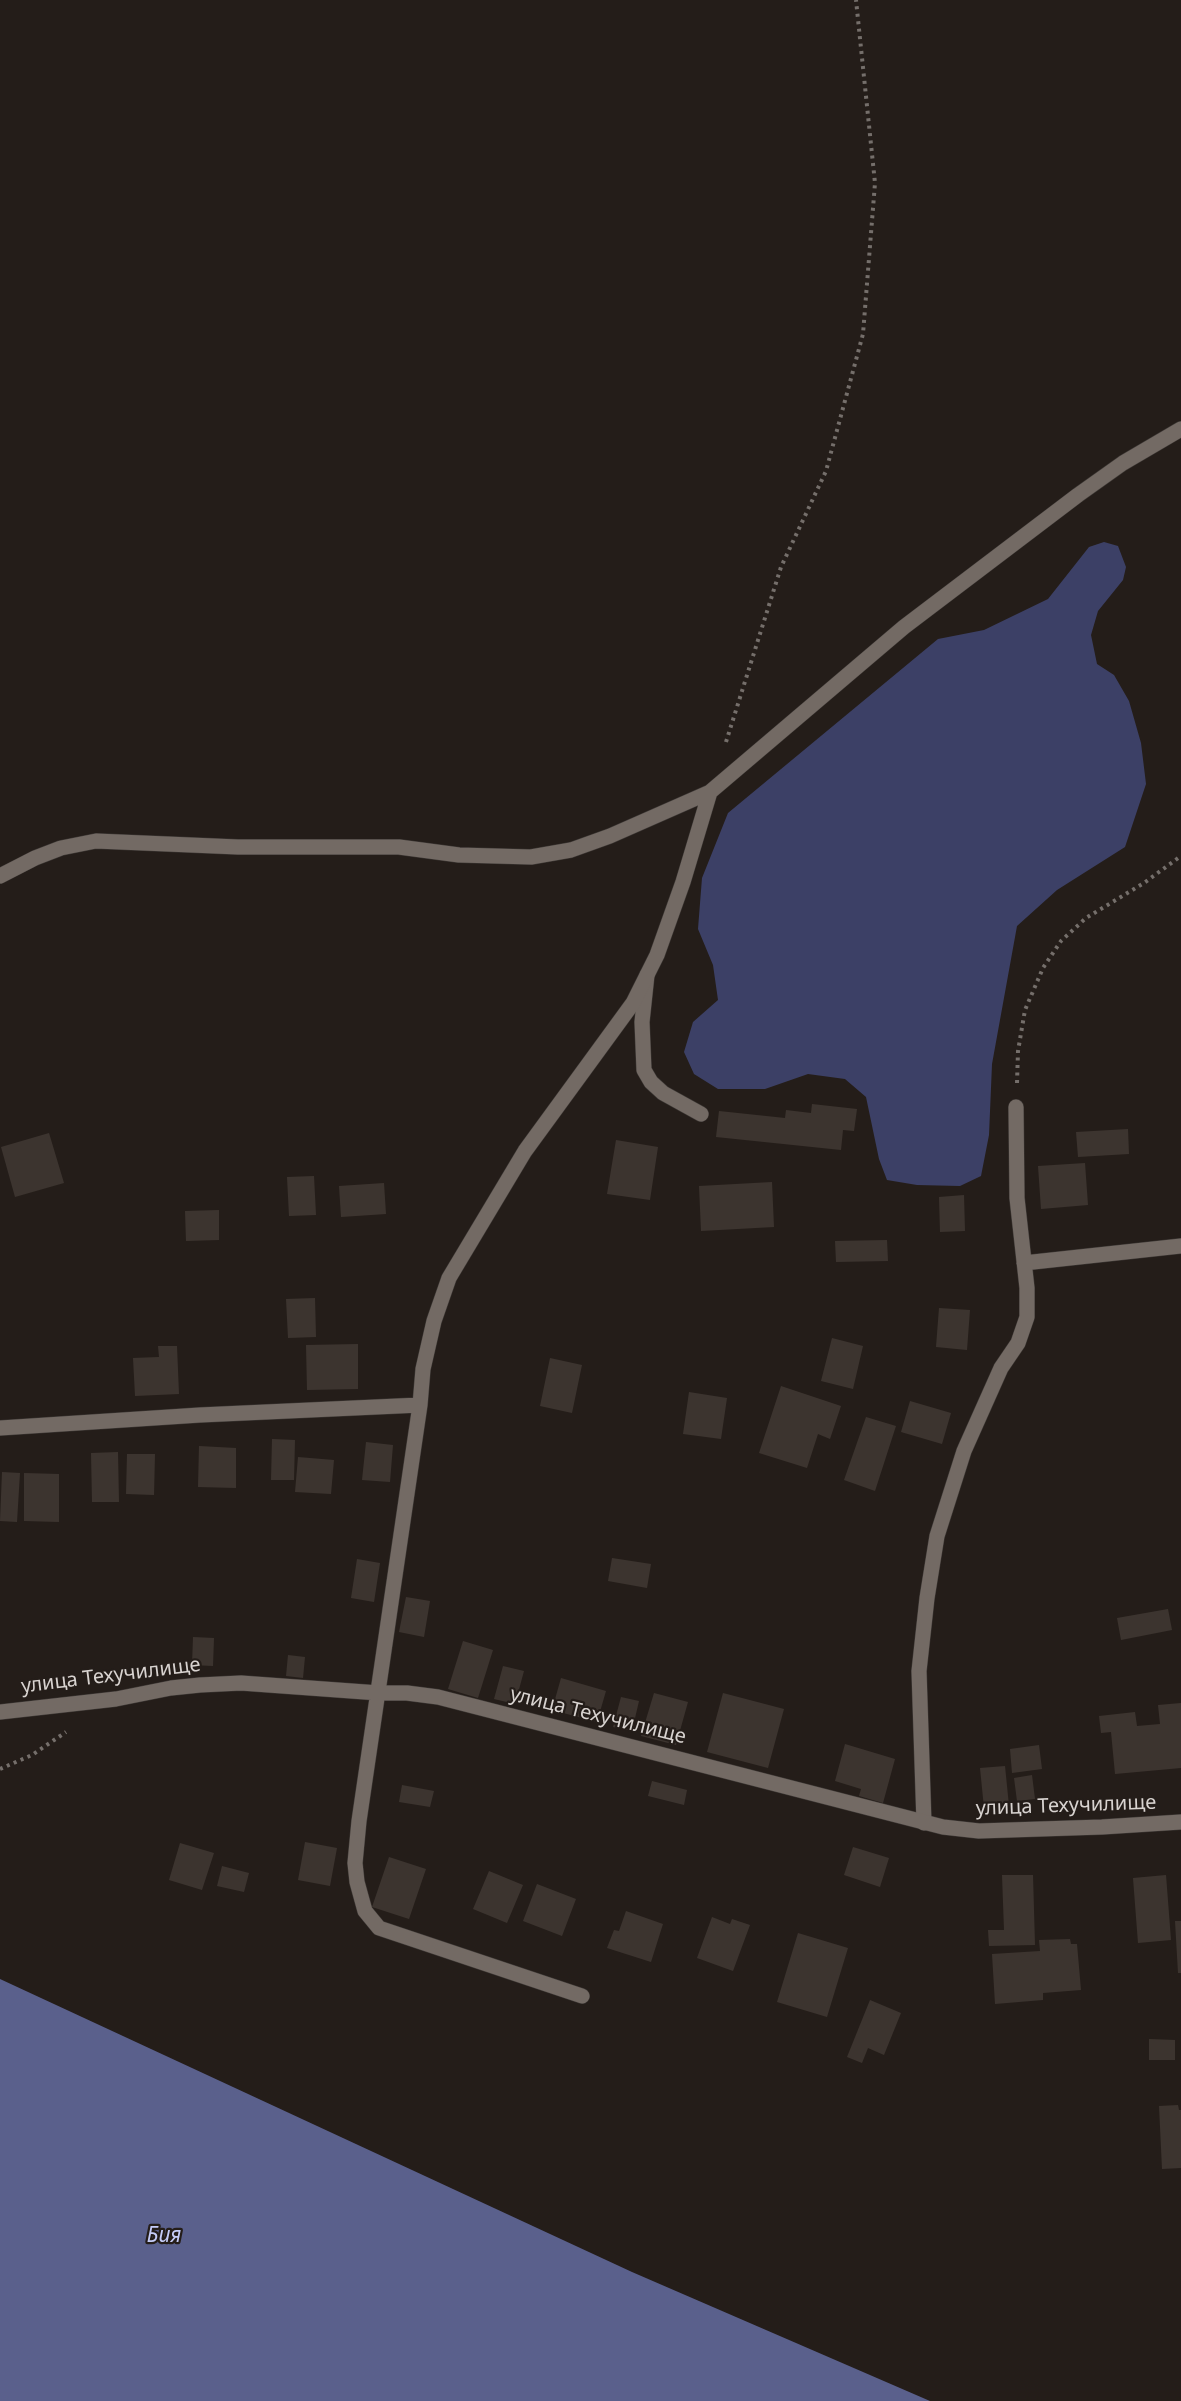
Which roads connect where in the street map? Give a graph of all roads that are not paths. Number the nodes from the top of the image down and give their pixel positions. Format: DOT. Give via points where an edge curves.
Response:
graph roads {
  1 [pos="1181,429"];
  2 [pos="710,792"];
  3 [pos="0,876"];
  4 [pos="647,975"];
  5 [pos="1016,1107"];
  6 [pos="701,1114"];
  7 [pos="1181,1246"];
  8 [pos="1024,1263"];
  9 [pos="420,1404"];
  10 [pos="0,1428"];
  11 [pos="379,1693"];
  12 [pos="0,1712"];
  13 [pos="1181,1822"];
  14 [pos="924,1823"];
  15 [pos="582,1996"];
  1 -- 2 [label="street" via="1078,495 904,627"];
  2 -- 3 [label="street" via="610,836 571,850 531,857 459,855 399,847 238,847 96,841 52,851"];
  2 -- 4 [label="street" via="683,882"];
  4 -- 6 [label="street" via="642,1022 644,1070 663,1093"];
  4 -- 9 [label="street" via="633,1003 525,1150 449,1278 434,1321"];
  5 -- 8 [label="street" via="1017,1198"];
  7 -- 8 [label="street"];
  8 -- 14 [label="street" via="1027,1317 964,1451 937,1536 919,1671"];
  9 -- 10 [label="street"];
  9 -- 11 [label="street"];
  11 -- 12 [label="street, улица Техучилище" via="241,1683 200,1685"];
  11 -- 14 [label="street, улица Техучилище" via="438,1697"];
  11 -- 15 [label="street" via="355,1863 364,1911 379,1928"];
  13 -- 14 [label="street, улица Техучилище" via="979,1831"];
}
